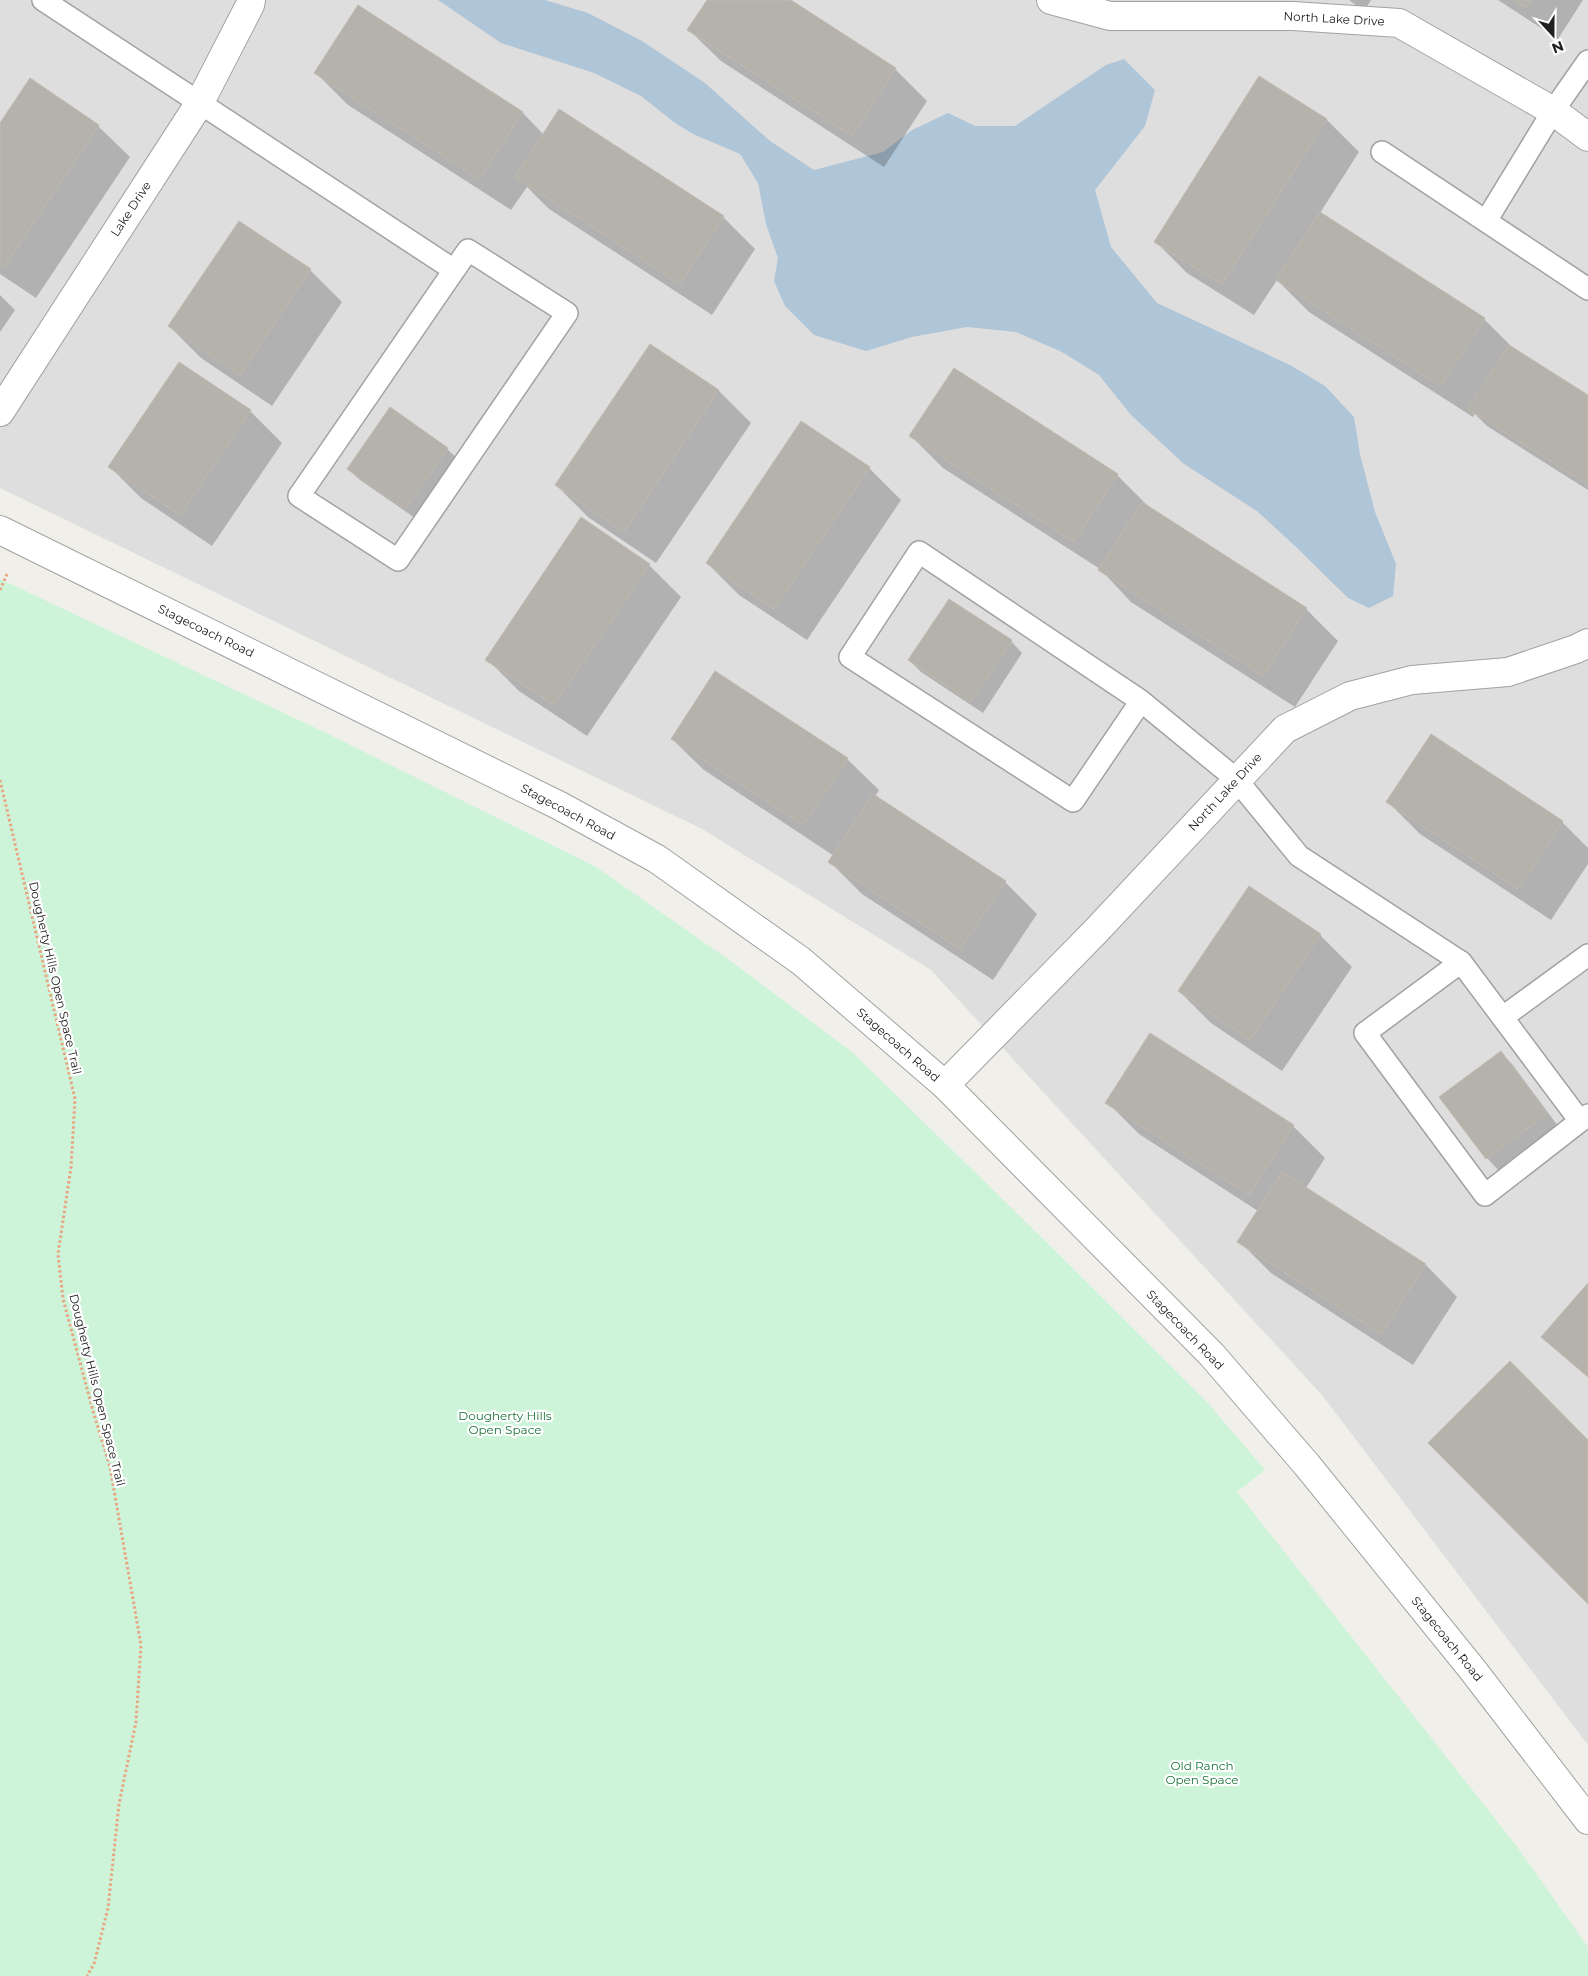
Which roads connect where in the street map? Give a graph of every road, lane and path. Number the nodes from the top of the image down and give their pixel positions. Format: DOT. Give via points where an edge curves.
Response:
graph roads {
  1 [pos="43,0"];
  2 [pos="251,0"];
  3 [pos="1051,0"];
  4 [pos="1588,61"];
  5 [pos="199,104"];
  6 [pos="1553,111"];
  7 [pos="1588,137"];
  8 [pos="1382,152"];
  9 [pos="1486,221"];
  10 [pos="454,270"];
  11 [pos="1588,289"];
  12 [pos="0,412"];
  13 [pos="0,530"];
  14 [pos="1588,643"];
  15 [pos="1141,701"];
  16 [pos="1236,779"];
  17 [pos="0,780"];
  18 [pos="1588,955"];
  19 [pos="1461,962"];
  20 [pos="1503,1018"];
  21 [pos="945,1085"];
  22 [pos="1584,1118"];
  23 [pos="1588,1820"];
  24 [pos="87,1976"];
  1 -- 5 [label="lane"];
  2 -- 5 [label="street, Lake Drive"];
  3 -- 6 [label="street, North Lake Drive" via="1110,16 1293,16 1399,23"];
  4 -- 6 [label="lane"];
  5 -- 10 [label="lane"];
  5 -- 12 [label="street, Lake Drive"];
  6 -- 7 [label="street, North Lake Drive"];
  6 -- 9 [label="lane"];
  8 -- 9 [label="lane"];
  9 -- 11 [label="lane"];
  10 -- 10 [label="lane" via="299,496 398,560 567,312 468,250"];
  13 -- 21 [label="street, Stagecoach Road" via="560,806 657,859 801,961"];
  14 -- 16 [label="street, North Lake Drive" via="1508,672 1412,680 1350,696 1285,729"];
  15 -- 15 [label="lane" via="919,552 850,656 1073,801"];
  15 -- 16 [label="lane"];
  16 -- 19 [label="lane" via="1299,856"];
  16 -- 21 [label="street, North Lake Drive" via="1096,930"];
  17 -- 24 [label="path, Dougherty Hills Open Space Trail" via="75,1099 71,1167 58,1254 63,1299 110,1467 140,1645 136,1722 120,1804 108,1908 94,1964"];
  18 -- 20 [label="lane"];
  19 -- 20 [label="lane"];
  19 -- 22 [label="lane" via="1365,1033 1485,1195"];
  20 -- 22 [label="lane"];
  21 -- 23 [label="street, Stagecoach Road" via="1212,1355 1314,1472"];
}
